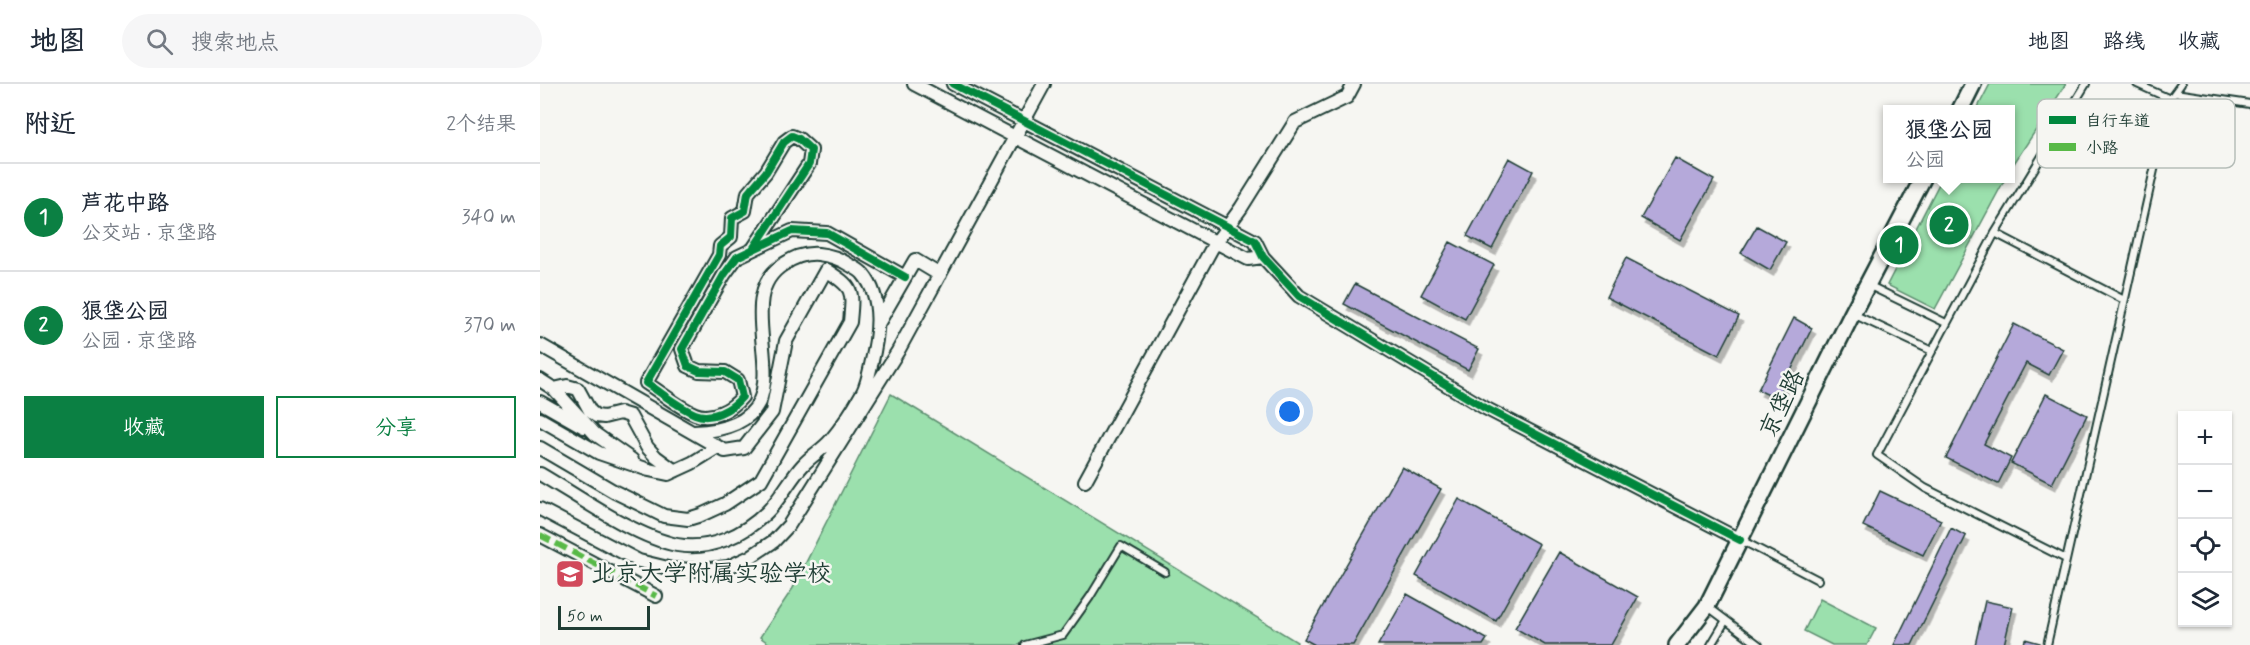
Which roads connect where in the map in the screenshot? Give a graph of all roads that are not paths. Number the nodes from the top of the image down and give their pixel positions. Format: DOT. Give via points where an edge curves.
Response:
graph roads {
  1 [pos="914,84"];
  2 [pos="953,84"];
  3 [pos="1044,84"];
  4 [pos="1354,84"];
  5 [pos="1973,84"];
  6 [pos="2086,84"];
  7 [pos="2137,84"];
  8 [pos="2181,84"];
  9 [pos="967,87"];
  10 [pos="2175,93"];
  11 [pos="2077,99"];
  12 [pos="2170,99"];
  13 [pos="2216,99"];
  14 [pos="2235,102"];
  15 [pos="2250,104"];
  16 [pos="1962,105"];
  17 [pos="1024,121"];
  18 [pos="1016,138"];
  19 [pos="2037,164"];
  20 [pos="2154,168"];
  21 [pos="1920,183"];
  22 [pos="1227,227"];
  23 [pos="1995,233"];
  24 [pos="1216,242"];
  25 [pos="753,249"];
  26 [pos="1263,257"];
  27 [pos="940,275"];
  28 [pos="905,277"];
  29 [pos="1868,284"];
  30 [pos="2124,300"];
  31 [pos="1852,314"];
  32 [pos="1946,323"];
  33 [pos="877,326"];
  34 [pos="540,345"];
  35 [pos="1932,351"];
  36 [pos="540,380"];
  37 [pos="554,389"];
  38 [pos="540,402"];
  39 [pos="540,419"];
  40 [pos="693,432"];
  41 [pos="595,434"];
  42 [pos="718,447"];
  43 [pos="540,448"];
  44 [pos="645,469"];
  45 [pos="675,471"];
  46 [pos="540,474"];
  47 [pos="1085,481"];
  48 [pos="540,509"];
  49 [pos="540,535"];
  50 [pos="1740,540"];
  51 [pos="2066,560"];
  52 [pos="1165,572"];
  53 [pos="1818,580"];
  54 [pos="656,596"];
  55 [pos="1707,606"];
  56 [pos="1726,620"];
  57 [pos="1025,645"];
  58 [pos="1677,645"];
  59 [pos="1711,645"];
  60 [pos="1759,645"];
  61 [pos="2047,645"];
  1 -- 18 [label="street"];
  2 -- 9 [label="street"];
  3 -- 17 [label="street"];
  4 -- 22 [label="street" via="1347,97 1295,122"];
  5 -- 16 [label="street"];
  6 -- 11 [label="lane"];
  7 -- 12 [label="lane"];
  8 -- 10 [label="lane"];
  9 -- 17 [label="street"];
  10 -- 12 [label="lane"];
  10 -- 13 [label="lane"];
  14 -- 15 [label="lane"];
  17 -- 18 [label="street"];
  17 -- 22 [label="street"];
  18 -- 24 [label="street"];
  18 -- 27 [label="street"];
  19 -- 23 [label="lane"];
  20 -- 30 [label="lane"];
  21 -- 29 [label="street, 京垡路"];
  22 -- 24 [label="street"];
  22 -- 26 [label="street" via="1255,241"];
  23 -- 30 [label="lane"];
  23 -- 32 [label="lane"];
  24 -- 26 [label="street" via="1248,259"];
  24 -- 47 [label="street"];
  25 -- 25 [label="street" via="737,257 724,274 682,349 688,366 699,371 724,372 738,380 742,397 718,414 697,416 646,383 719,255 720,246 731,237 732,218 745,211 748,193 783,142 792,136 812,150 809,164"];
  25 -- 28 [label="street" via="792,231 827,233"];
  26 -- 50 [label="street" via="1299,296 1458,392"];
  27 -- 28 [label="street" via="915,260"];
  27 -- 48 [label="street" via="898,351 789,525 750,557 728,567 672,569 639,561"];
  28 -- 33 [label="street"];
  29 -- 31 [label="street, 京垡路"];
  29 -- 32 [label="lane"];
  30 -- 51 [label="lane"];
  31 -- 35 [label="lane"];
  31 -- 50 [label="street, 京垡路"];
  32 -- 35 [label="lane"];
  33 -- 40 [label="street" via="878,311 863,273 841,260 817,254 794,258 774,270 765,288 760,311 764,388 757,406 741,421 716,431"];
  33 -- 46 [label="street" via="864,390 830,441 803,465 768,511 747,529 715,544 678,545 639,532"];
  34 -- 40 [label="street"];
  35 -- 51 [label="lane" via="1876,455 1925,488"];
  36 -- 37 [label="street"];
  37 -- 41 [label="street"];
  37 -- 45 [label="street" via="578,389 596,416 630,416 647,447"];
  38 -- 41 [label="street"];
  39 -- 44 [label="street" via="599,453"];
  40 -- 42 [label="street"];
  41 -- 44 [label="street"];
  42 -- 43 [label="street" via="725,451 744,448 772,412 786,341 826,270 846,283 852,298 850,322 761,480 725,504 688,519 664,516"];
  42 -- 45 [label="street"];
  44 -- 45 [label="street" via="668,474"];
  49 -- 54 [label="street"];
  50 -- 53 [label="lane"];
  50 -- 55 [label="street, 京垡路"];
  51 -- 61 [label="lane"];
  52 -- 57 [label="lane" via="1121,546 1063,635"];
  55 -- 56 [label="lane"];
  55 -- 58 [label="street, 京垡路"];
  56 -- 59 [label="lane"];
  56 -- 60 [label="lane"];
}
